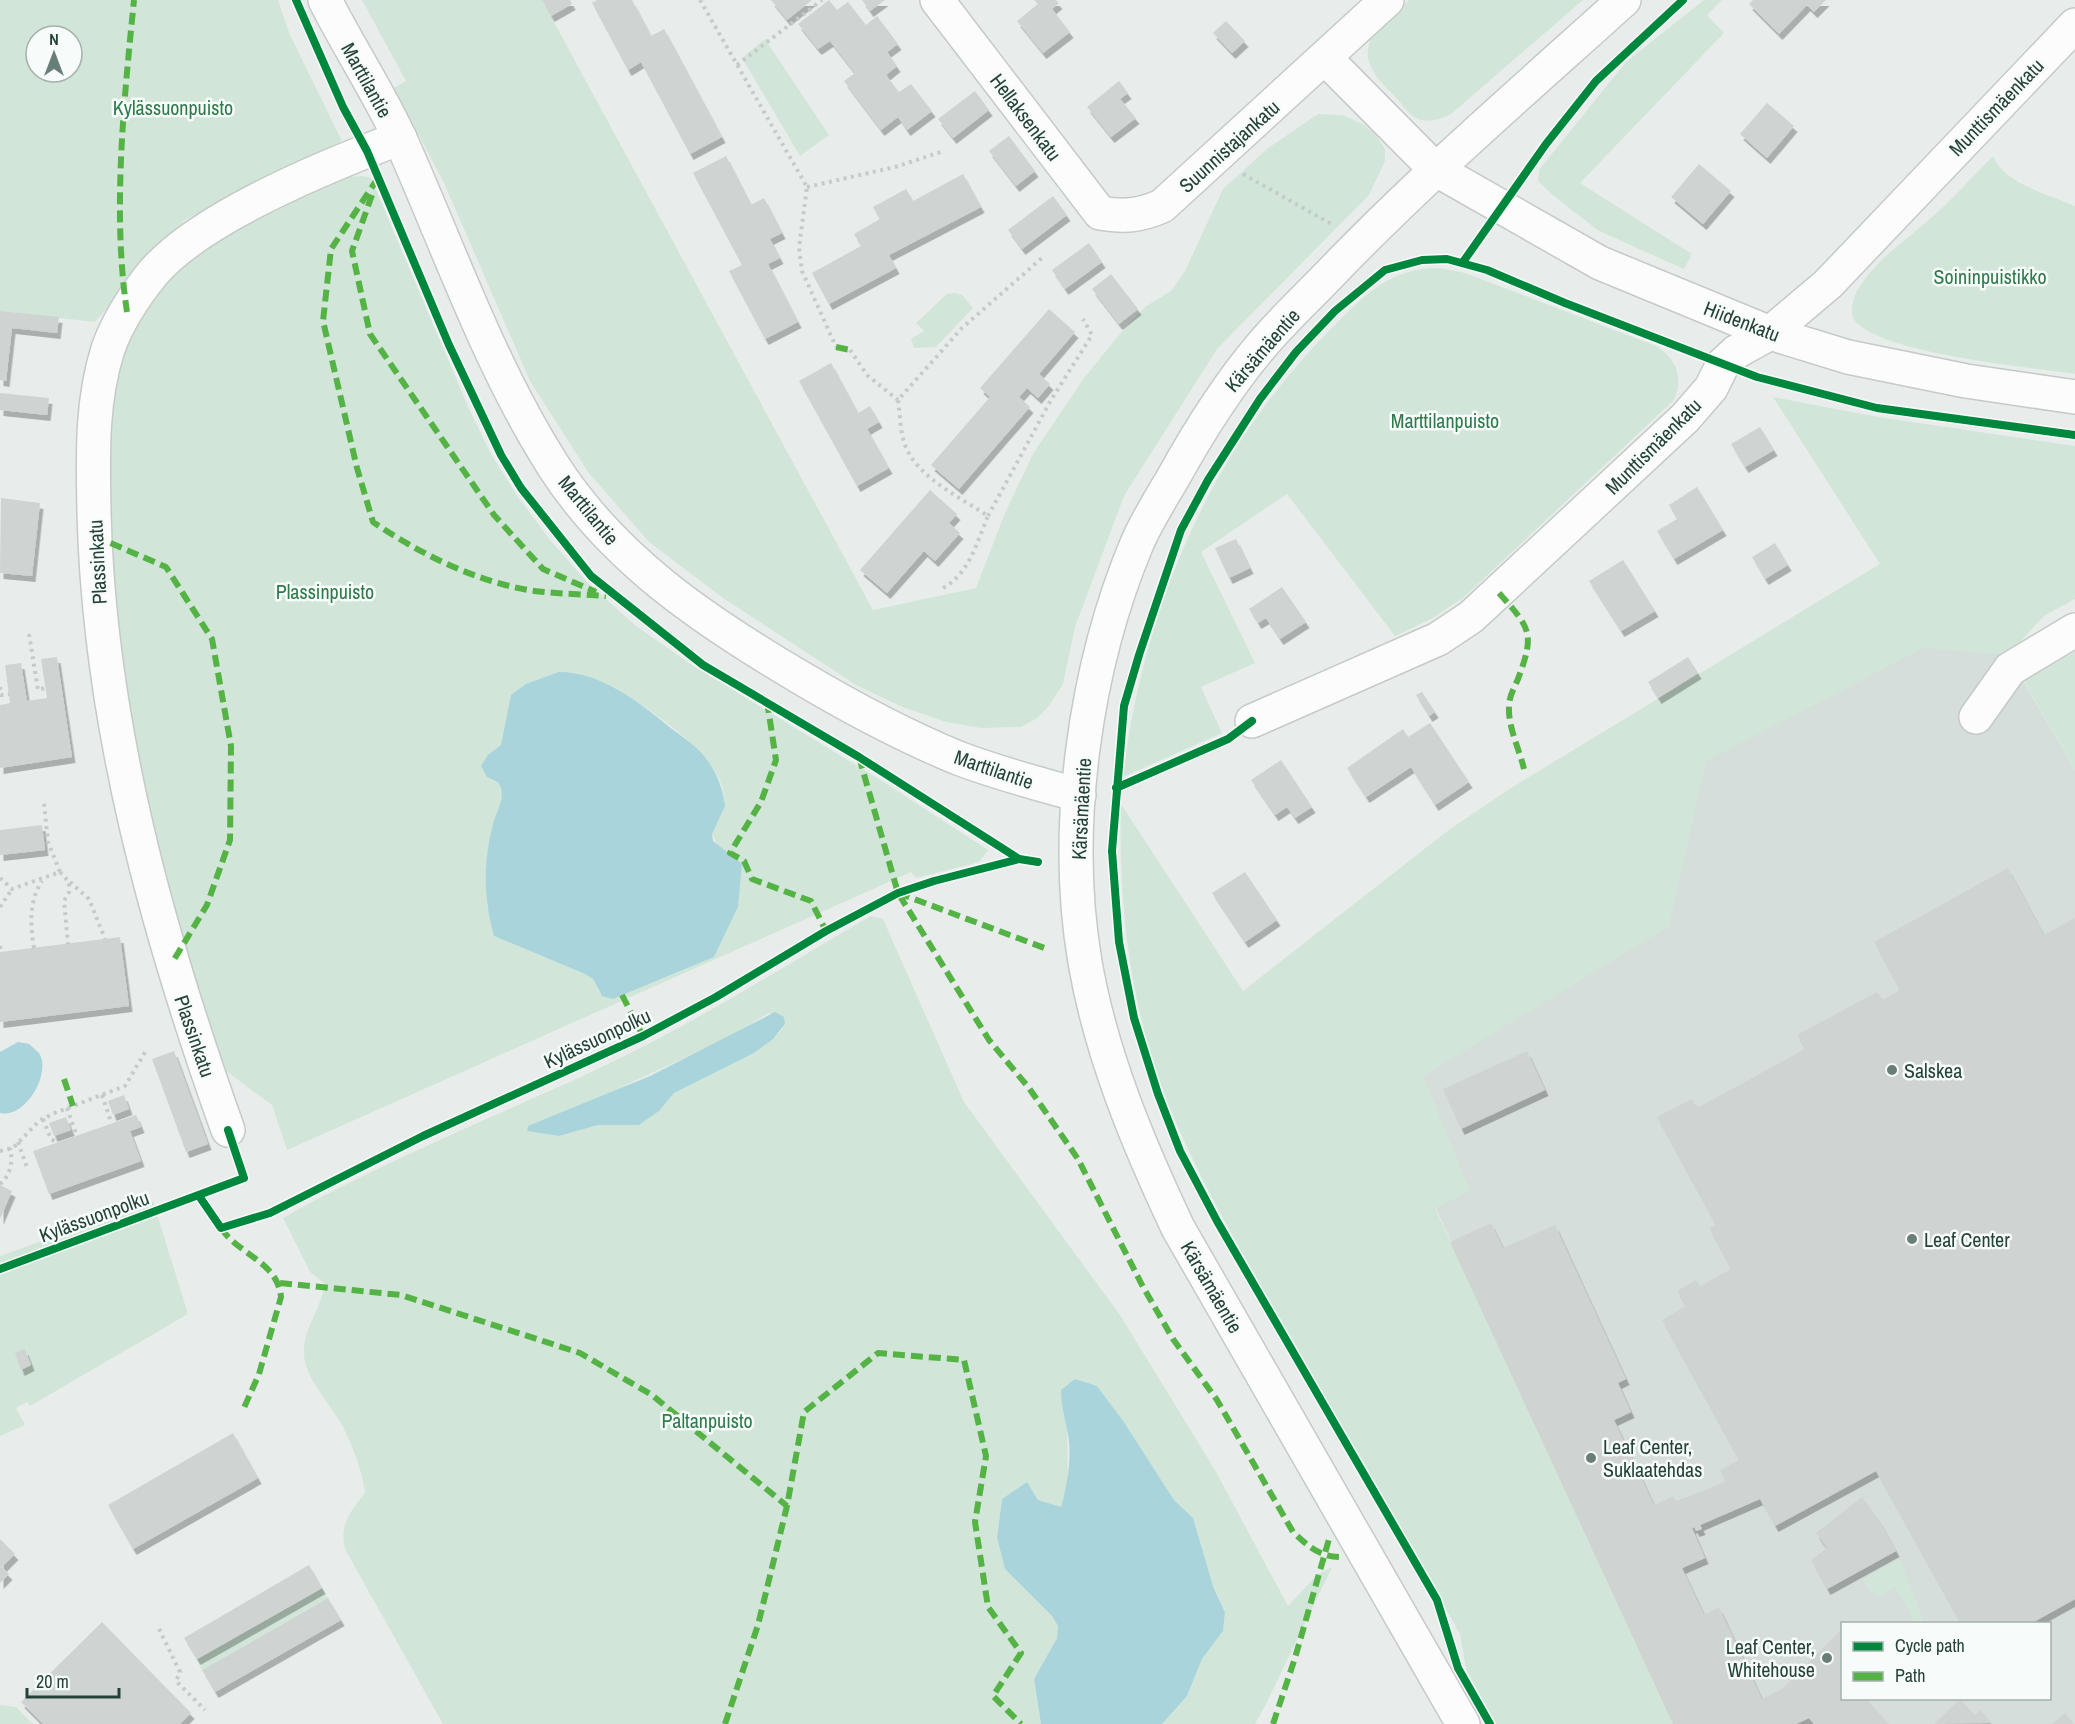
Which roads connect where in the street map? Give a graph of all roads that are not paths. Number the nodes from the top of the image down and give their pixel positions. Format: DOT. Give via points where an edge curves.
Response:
graph roads {
  1 [pos="325,0"];
  2 [pos="938,0"];
  3 [pos="1387,0"];
  4 [pos="1624,0"];
  5 [pos="2075,25"];
  6 [pos="1325,58"];
  7 [pos="400,138"];
  8 [pos="1435,169"];
  9 [pos="1124,217"];
  10 [pos="1770,333"];
  11 [pos="2075,397"];
  12 [pos="2075,630"];
  13 [pos="1976,717"];
  14 [pos="1252,721"];
  15 [pos="1079,795"];
  16 [pos="228,1130"];
  17 [pos="1463,1724"];
  1 -- 7 [label="street, Marttilantie"];
  2 -- 9 [label="street, Hellaksenkatu" via="1100,213"];
  3 -- 6 [label="street, Suunnistajankatu"];
  4 -- 8 [label="street, Kärsämäentie"];
  5 -- 10 [label="street, Munttismäenkatu" via="1828,284"];
  6 -- 8 [label="street"];
  6 -- 9 [label="street, Suunnistajankatu" via="1162,206"];
  7 -- 15 [label="street, Marttilantie" via="519,407 555,469 628,557 709,620 868,717 959,758"];
  7 -- 16 [label="street, Plassinkatu" via="253,204 208,230 154,271 109,345 95,406 95,559 110,698 163,933 189,1024"];
  8 -- 10 [label="street, Hiidenkatu" via="1600,263"];
  8 -- 15 [label="street, Kärsämäentie" via="1262,345 1222,397 1154,510 1128,567 1106,638 1086,736"];
  10 -- 11 [label="street, Hiidenkatu" via="1848,357 1966,381"];
  10 -- 14 [label="street, Munttismäenkatu" via="1723,364 1711,388 1685,418 1471,617 1438,639"];
  12 -- 13 [label="street" via="2010,669"];
  15 -- 17 [label="street, Kärsämäentie" via="1077,895 1085,964 1123,1103 1146,1160 1178,1228"];
}
